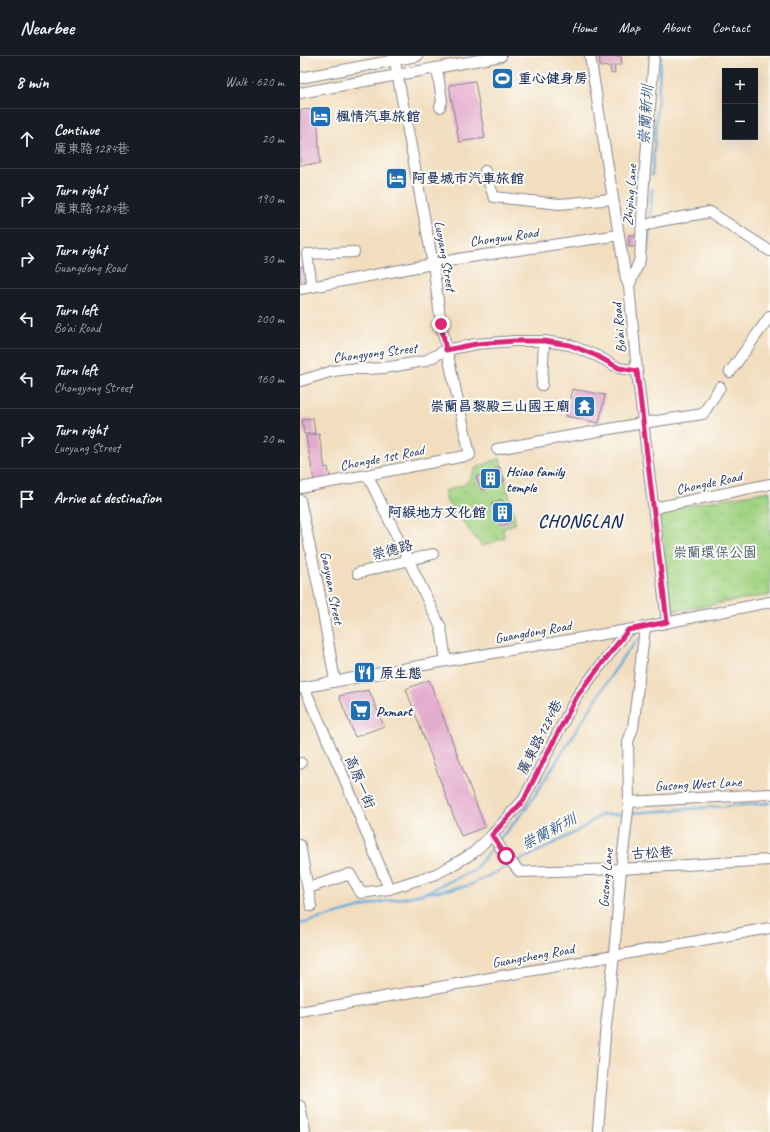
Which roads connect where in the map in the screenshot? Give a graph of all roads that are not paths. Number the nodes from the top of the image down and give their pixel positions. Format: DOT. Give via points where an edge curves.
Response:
graph roads {
  1 [pos="417,56"];
  2 [pos="501,56"];
  3 [pos="590,56"];
  4 [pos="654,56"];
  5 [pos="394,58"];
  6 [pos="437,68"];
  7 [pos="397,75"];
  8 [pos="300,78"];
  9 [pos="300,93"];
  10 [pos="440,107"];
  11 [pos="485,171"];
  12 [pos="613,199"];
  13 [pos="647,225"];
  14 [pos="618,235"];
  15 [pos="770,251"];
  16 [pos="354,252"];
  17 [pos="433,264"];
  18 [pos="629,286"];
  19 [pos="312,287"];
  20 [pos="300,290"];
  21 [pos="770,316"];
  22 [pos="544,341"];
  23 [pos="446,350"];
  24 [pos="637,371"];
  25 [pos="730,372"];
  26 [pos="300,382"];
  27 [pos="542,385"];
  28 [pos="720,387"];
  29 [pos="643,423"];
  30 [pos="497,449"];
  31 [pos="470,455"];
  32 [pos="368,476"];
  33 [pos="770,484"];
  34 [pos="300,488"];
  35 [pos="300,500"];
  36 [pos="654,508"];
  37 [pos="433,554"];
  38 [pos="408,560"];
  39 [pos="358,573"];
  40 [pos="770,602"];
  41 [pos="667,622"];
  42 [pos="645,627"];
  43 [pos="628,630"];
  44 [pos="446,661"];
  45 [pos="335,681"];
  46 [pos="302,687"];
  47 [pos="770,794"];
  48 [pos="628,802"];
  49 [pos="492,835"];
  50 [pos="300,846"];
  51 [pos="770,860"];
  52 [pos="621,869"];
  53 [pos="308,888"];
  54 [pos="389,889"];
  55 [pos="311,906"];
  56 [pos="770,928"];
  57 [pos="614,955"];
  58 [pos="300,1012"];
  59 [pos="300,1106"];
  60 [pos="305,1132"];
  61 [pos="598,1132"];
  1 -- 5 [label="street"];
  2 -- 6 [label="street"];
  3 -- 12 [label="street, Bo'ai Road"];
  4 -- 13 [label="street, Zhiping Lane"];
  5 -- 7 [label="street, Luoyang Street"];
  5 -- 8 [label="street"];
  6 -- 7 [label="street"];
  6 -- 10 [label="street" via="442,101"];
  7 -- 9 [label="street"];
  7 -- 17 [label="street, Luoyang Street"];
  11 -- 12 [label="street" via="494,197 560,204"];
  12 -- 14 [label="street, Bo'ai Road"];
  13 -- 15 [label="street" via="710,212"];
  13 -- 18 [label="street, Zhiping Lane" via="640,259"];
  14 -- 17 [label="street, Chongwu Road"];
  14 -- 18 [label="street, Bo'ai Road"];
  16 -- 19 [label="street" via="308,254"];
  17 -- 19 [label="street, Chongwu Road"];
  17 -- 23 [label="street, Luoyang Street"];
  18 -- 24 [label="street, Bo'ai Road"];
  19 -- 20 [label="street, Chongwu Road"];
  21 -- 25 [label="street"];
  22 -- 23 [label="street, Chongyong Street" via="476,344"];
  22 -- 24 [label="street, Chongyong Street" via="570,345 619,368"];
  22 -- 27 [label="street"];
  23 -- 26 [label="street, Chongyong Street" via="425,361 367,370 333,371"];
  23 -- 31 [label="street, Luoyang Street"];
  24 -- 29 [label="street, Bo'ai Road"];
  28 -- 29 [label="street" via="703,414"];
  29 -- 30 [label="street"];
  29 -- 36 [label="street, Bo'ai Road"];
  31 -- 32 [label="street, Chongde 1st Road"];
  32 -- 34 [label="street, Chongde 1st Road"];
  32 -- 38 [label="street"];
  33 -- 36 [label="street, Chongde Road"];
  35 -- 45 [label="street, Gaoyuan Street"];
  36 -- 41 [label="street, Bo'ai Road"];
  37 -- 38 [label="street, 崇德路"];
  38 -- 39 [label="street, 崇德路"];
  38 -- 44 [label="street" via="441,628"];
  40 -- 41 [label="street, Guangdong Road"];
  41 -- 42 [label="street, Guangdong Road"];
  42 -- 43 [label="street, Guangdong Road"];
  42 -- 48 [label="street, Gusong Lane" via="633,728 628,742"];
  43 -- 44 [label="street, Guangdong Road"];
  43 -- 49 [label="street, 廣東路1284巷" via="577,696 524,800"];
  44 -- 45 [label="street, Guangdong Road"];
  45 -- 46 [label="street, Guangdong Road"];
  46 -- 54 [label="street, 高原一街" via="343,775"];
  47 -- 48 [label="street, Gusong West Lane"];
  48 -- 52 [label="street, Gusong Lane"];
  49 -- 52 [label="street, 古松巷" via="520,872"];
  49 -- 54 [label="street, 廣東路1284巷" via="473,853 436,874"];
  50 -- 53 [label="street"];
  51 -- 52 [label="street, 古松巷"];
  52 -- 57 [label="street, Gusong Lane"];
  53 -- 54 [label="street, 廣東路1284巷" via="350,874 361,893"];
  53 -- 55 [label="street"];
  56 -- 57 [label="street, Guangsheng Road"];
  57 -- 58 [label="street, Guangsheng Road"];
  57 -- 61 [label="street, Gusong Lane"];
  59 -- 60 [label="street"];
}
